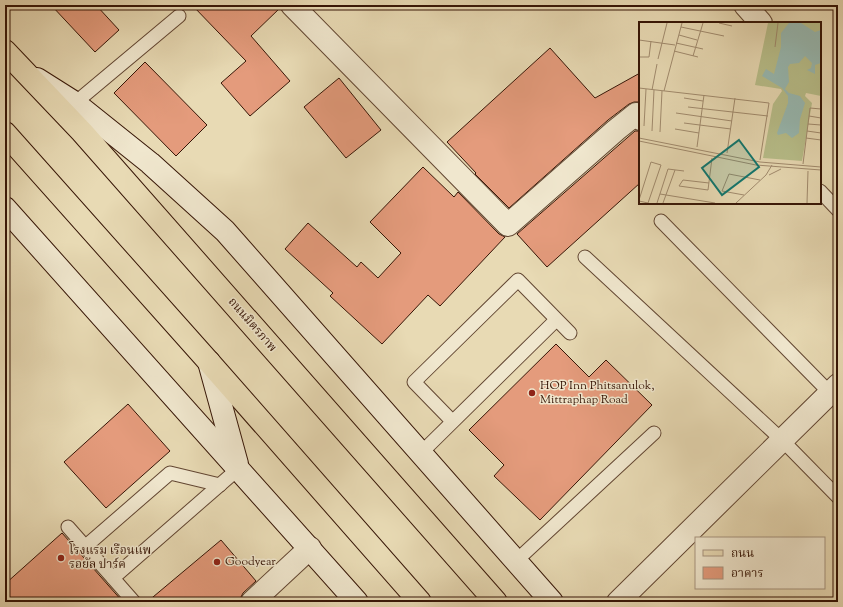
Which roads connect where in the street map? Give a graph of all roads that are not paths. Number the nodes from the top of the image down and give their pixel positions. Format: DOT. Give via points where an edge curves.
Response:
graph roads {
  1 [pos="292,5"];
  2 [pos="745,5"];
  3 [pos="179,16"];
  4 [pos="760,22"];
  5 [pos="5,51"];
  6 [pos="26,72"];
  7 [pos="75,103"];
  8 [pos="639,118"];
  9 [pos="5,133"];
  10 [pos="821,192"];
  11 [pos="5,208"];
  12 [pos="838,210"];
  13 [pos="661,221"];
  14 [pos="585,257"];
  15 [pos="556,320"];
  16 [pos="570,333"];
  17 [pos="209,362"];
  18 [pos="834,389"];
  19 [pos="452,421"];
  20 [pos="654,433"];
  21 [pos="782,440"];
  22 [pos="421,453"];
  23 [pos="238,469"];
  24 [pos="220,485"];
  25 [pos="838,497"];
  26 [pos="68,527"];
  27 [pos="86,546"];
  28 [pos="310,548"];
  29 [pos="516,562"];
  30 [pos="113,578"];
  31 [pos="134,602"];
  32 [pos="252,602"];
  33 [pos="357,602"];
  34 [pos="420,602"];
  35 [pos="496,602"];
  36 [pos="552,602"];
  37 [pos="618,602"];
  1 -- 8 [label="main road" via="508,225 621,126 636,114"];
  2 -- 4 [label="main road"];
  3 -- 7 [label="lane"];
  5 -- 6 [label="main road, ถนนมิตรภาพ"];
  6 -- 7 [label="main road"];
  6 -- 35 [label="main road, ถนนมิตรภาพ"];
  7 -- 22 [label="main road" via="150,163 225,231"];
  9 -- 17 [label="main road"];
  10 -- 12 [label="lane"];
  11 -- 23 [label="main road"];
  13 -- 18 [label="lane"];
  14 -- 21 [label="lane"];
  15 -- 16 [label="lane"];
  15 -- 19 [label="lane"];
  15 -- 19 [label="lane" via="518,280 414,382"];
  17 -- 23 [label="main road"];
  17 -- 34 [label="main road"];
  18 -- 21 [label="main road"];
  19 -- 22 [label="lane"];
  20 -- 29 [label="lane"];
  21 -- 25 [label="lane"];
  21 -- 37 [label="main road"];
  22 -- 29 [label="main road"];
  23 -- 24 [label="lane"];
  23 -- 28 [label="main road"];
  24 -- 27 [label="lane" via="170,473"];
  24 -- 30 [label="lane"];
  26 -- 27 [label="lane"];
  27 -- 30 [label="lane"];
  28 -- 32 [label="main road"];
  28 -- 33 [label="main road"];
  29 -- 36 [label="main road"];
  30 -- 31 [label="lane"];
}
